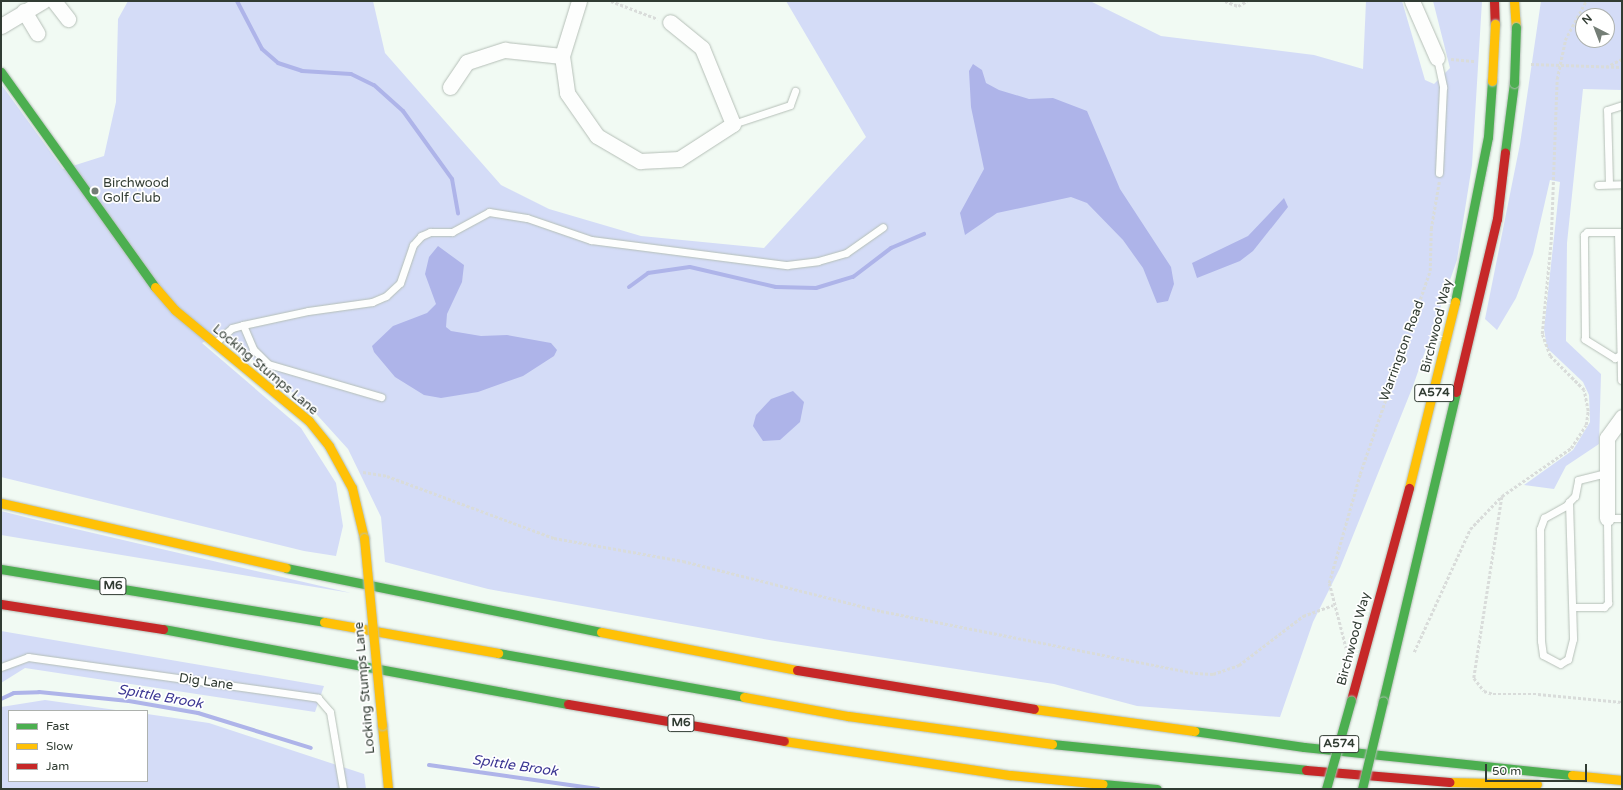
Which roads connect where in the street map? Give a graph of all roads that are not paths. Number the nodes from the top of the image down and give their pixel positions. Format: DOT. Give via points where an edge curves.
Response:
graph roads {
  1 [pos="43,1"];
  2 [pos="54,1"];
  3 [pos="579,1"];
  4 [pos="1412,1"];
  5 [pos="1494,1"];
  6 [pos="1514,1"];
  7 [pos="24,11"];
  8 [pos="68,19"];
  9 [pos="670,22"];
  10 [pos="1,26"];
  11 [pos="37,32"];
  12 [pos="562,56"];
  13 [pos="1437,58"];
  14 [pos="1,72"];
  15 [pos="450,87"];
  16 [pos="796,91"];
  17 [pos="1622,105"];
  18 [pos="733,124"];
  19 [pos="1439,173"];
  20 [pos="1598,184"];
  21 [pos="1609,184"];
  22 [pos="1622,184"];
  23 [pos="884,227"];
  24 [pos="1620,232"];
  25 [pos="243,325"];
  26 [pos="213,344"];
  27 [pos="1620,355"];
  28 [pos="1620,380"];
  29 [pos="381,397"];
  30 [pos="1622,417"];
  31 [pos="1607,473"];
  32 [pos="1569,502"];
  33 [pos="1,503"];
  34 [pos="1607,518"];
  35 [pos="1622,518"];
  36 [pos="1,560"];
  37 [pos="1,569"];
  38 [pos="1,604"];
  39 [pos="226,604"];
  40 [pos="1573,607"];
  41 [pos="1,612"];
  42 [pos="209,636"];
  43 [pos="1,667"];
  44 [pos="1622,780"];
  45 [pos="1544,784"];
  46 [pos="1560,785"];
  47 [pos="1622,786"];
  48 [pos="343,789"];
  49 [pos="388,789"];
  50 [pos="1157,789"];
  51 [pos="1326,789"];
  52 [pos="1362,789"];
  1 -- 7 [label="street"];
  2 -- 8 [label="street"];
  3 -- 12 [label="street"];
  4 -- 13 [label="street"];
  5 -- 51 [label="main road, Birchwood Way / A574, bridge" via="1495,24 1488,137 1466,259 1419,452"];
  6 -- 52 [label="main road, A574, bridge" via="1514,83 1497,219"];
  7 -- 10 [label="street"];
  7 -- 11 [label="street"];
  9 -- 18 [label="street" via="702,48"];
  12 -- 15 [label="street" via="505,50 467,62"];
  12 -- 18 [label="street" via="567,93 597,136 640,161 679,159"];
  13 -- 19 [label="lane" via="1443,87"];
  14 -- 26 [label="main road, Locking Stumps Lane" via="143,274 175,310"];
  16 -- 18 [label="lane" via="790,104"];
  17 -- 21 [label="lane" via="1607,110"];
  20 -- 21 [label="lane"];
  21 -- 22 [label="lane"];
  23 -- 25 [label="lane" via="846,253 818,262 787,265 591,240 527,218 489,212 452,232 430,232 420,236 413,245 400,284 372,302 308,311"];
  24 -- 27 [label="lane"];
  24 -- 27 [label="lane" via="1587,232 1584,235 1585,337 1615,358"];
  25 -- 26 [label="lane" via="232,328"];
  25 -- 29 [label="lane" via="253,349 268,364"];
  26 -- 49 [label="main road, Locking Stumps Lane, bridge" via="309,421 343,469 360,512"];
  27 -- 28 [label="lane"];
  30 -- 31 [label="street" via="1606,438"];
  31 -- 32 [label="lane" via="1578,480"];
  31 -- 34 [label="street"];
  32 -- 40 [label="lane"];
  32 -- 40 [label="lane" via="1544,518 1540,529 1541,641 1543,655 1552,662 1560,664 1571,652"];
  33 -- 44 [label="main road" via="326,577 763,664 1029,708 1304,747"];
  34 -- 35 [label="lane"];
  34 -- 40 [label="lane" via="1608,603 1604,607"];
  36 -- 39 [label="main road"];
  37 -- 39 [label="main road, M6"];
  38 -- 42 [label="main road, M6"];
  39 -- 45 [label="main road, M6" via="848,716 1009,740 1404,780"];
  41 -- 42 [label="main road"];
  42 -- 50 [label="main road, M6" via="603,711 1010,775"];
  43 -- 48 [label="lane, Dig Lane" via="28,657 318,698 330,712"];
  46 -- 47 [label="main road"];
}
